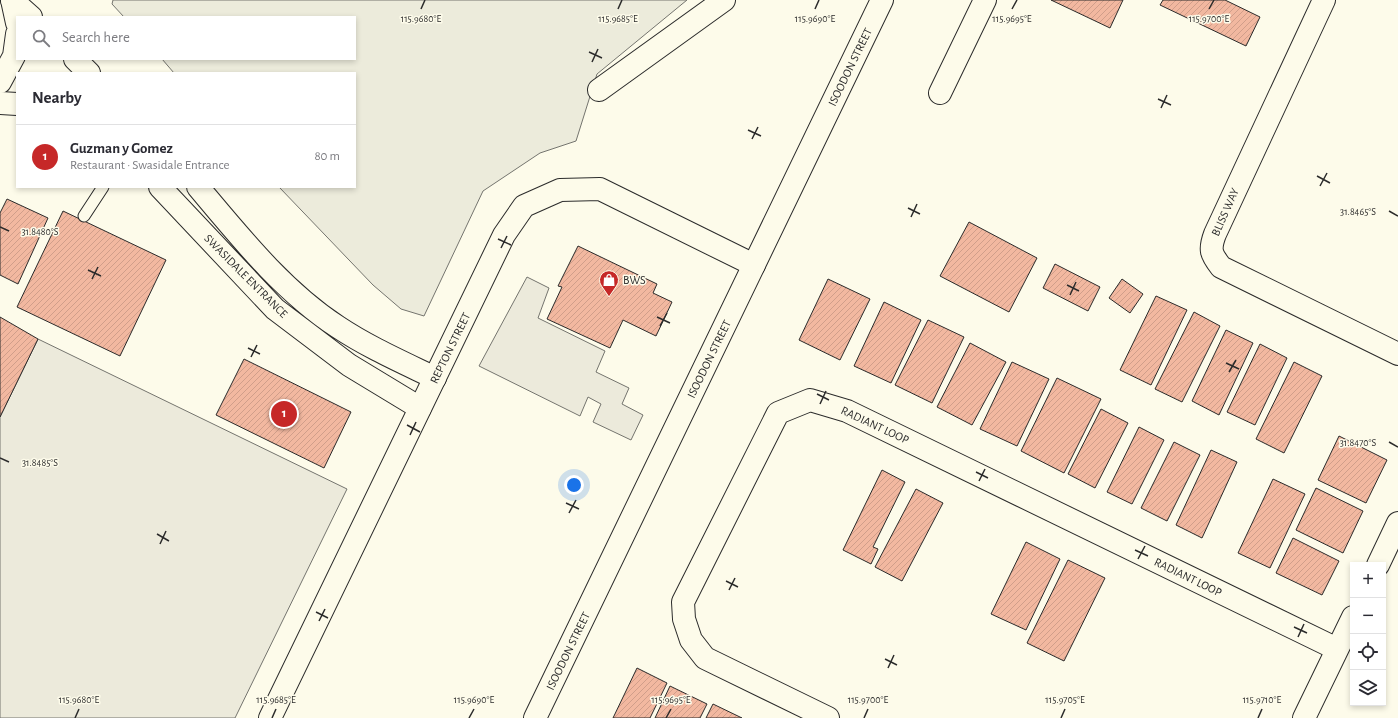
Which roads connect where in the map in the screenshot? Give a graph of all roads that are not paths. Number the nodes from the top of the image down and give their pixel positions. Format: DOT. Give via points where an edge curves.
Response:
graph roads {
  1 [pos="12,0"];
  2 [pos="724,0"];
  3 [pos="882,0"];
  4 [pos="985,0"];
  5 [pos="1324,0"];
  6 [pos="30,16"];
  7 [pos="16,18"];
  8 [pos="16,41"];
  9 [pos="76,60"];
  10 [pos="88,72"];
  11 [pos="0,82"];
  12 [pos="599,90"];
  13 [pos="940,93"];
  14 [pos="0,103"];
  15 [pos="16,104"];
  16 [pos="102,188"];
  17 [pos="161,188"];
  18 [pos="199,188"];
  19 [pos="84,216"];
  20 [pos="754,265"];
  21 [pos="1398,354"];
  22 [pos="435,378"];
  23 [pos="420,408"];
  24 [pos="1398,523"];
  25 [pos="1379,562"];
  26 [pos="1350,623"];
  27 [pos="1337,649"];
  28 [pos="270,718"];
  29 [pos="535,718"];
  30 [pos="828,718"];
  31 [pos="1304,718"];
  1 -- 6 [label="street"];
  1 -- 7 [label="street"];
  2 -- 12 [label="street"];
  3 -- 20 [label="street, ISOODON STREET"];
  4 -- 13 [label="street"];
  5 -- 21 [label="street, BLISS WAY" via="1210,247 1222,267"];
  8 -- 11 [label="street" via="14,56"];
  9 -- 10 [label="street"];
  14 -- 15 [label="street"];
  16 -- 19 [label="lane"];
  17 -- 23 [label="street, SWASIDALE ENTRANCE" via="275,309 349,365"];
  18 -- 22 [label="street, SWASIDALE ENTRANCE" via="289,290 337,327"];
  20 -- 22 [label="street, REPTON STREET" via="600,189 560,190 524,206 504,235"];
  20 -- 29 [label="street, ISOODON STREET"];
  22 -- 23 [label="street, REPTON STREET"];
  23 -- 28 [label="street, REPTON STREET"];
  24 -- 25 [label="street"];
  26 -- 27 [label="street"];
  27 -- 30 [label="street, RADIANT LOOP" via="847,411 810,400 778,414 683,602 684,619 691,640 705,658"];
  27 -- 31 [label="street"];
}
